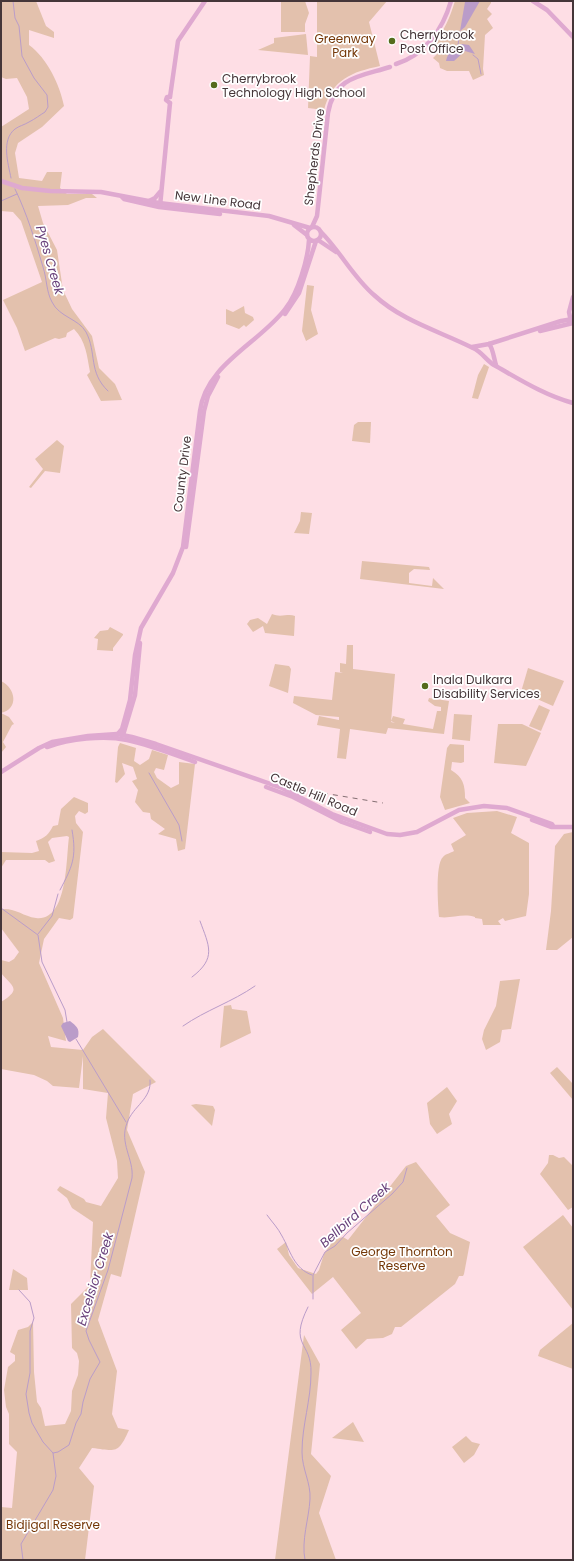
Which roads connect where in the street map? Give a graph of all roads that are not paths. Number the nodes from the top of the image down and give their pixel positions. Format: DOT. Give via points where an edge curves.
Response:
graph roads {
  1 [pos="205,1"];
  2 [pos="451,1"];
  3 [pos="534,1"];
  4 [pos="573,37"];
  5 [pos="1,181"];
  6 [pos="161,191"];
  7 [pos="122,197"];
  8 [pos="147,201"];
  9 [pos="170,204"];
  10 [pos="160,205"];
  11 [pos="317,216"];
  12 [pos="311,228"];
  13 [pos="321,231"];
  14 [pos="308,237"];
  15 [pos="317,241"];
  16 [pos="338,253"];
  17 [pos="573,297"];
  18 [pos="572,307"];
  19 [pos="572,320"];
  20 [pos="561,321"];
  21 [pos="532,331"];
  22 [pos="481,346"];
  23 [pos="472,347"];
  24 [pos="491,348"];
  25 [pos="483,353"];
  26 [pos="496,365"];
  27 [pos="573,403"];
  28 [pos="117,735"];
  29 [pos="1,772"];
  30 [pos="553,826"];
  31 [pos="573,827"];
  1 -- 6 [label="main road" via="178,41 174,55 170,97 172,100"];
  2 -- 11 [label="main road, Shepherds Drive" via="445,19 434,36 414,55 396,64 392,63 390,67 353,77 334,96 328,113"];
  3 -- 4 [label="main road" via="547,10"];
  5 -- 7 [label="main road, New Line Road" via="26,189 101,192"];
  6 -- 8 [label="main road" via="154,199"];
  6 -- 9 [label="main road"];
  6 -- 10 [label="main road"];
  7 -- 8 [label="main road, New Line Road"];
  7 -- 10 [label="main road, New Line Road"];
  8 -- 10 [label="main road, New Line Road"];
  9 -- 10 [label="main road, New Line Road"];
  9 -- 12 [label="main road, New Line Road" via="269,216"];
  10 -- 14 [label="main road, New Line Road" via="281,221 297,226"];
  11 -- 12 [label="main road, Shepherds Drive"];
  11 -- 13 [label="main road, Shepherds Drive"];
  12 -- 13 [label="main road, New Line Road"];
  12 -- 14 [label="main road, Shepherds Drive"];
  13 -- 15 [label="main road, County Drive"];
  13 -- 16 [label="main road"];
  14 -- 15 [label="main road"];
  14 -- 28 [label="main road, County Drive" via="308,252 296,291 286,308 220,370 204,394 184,547 178,563 141,628 130,700 122,729"];
  15 -- 16 [label="main road"];
  15 -- 28 [label="main road, County Drive" via="298,294 289,310 220,375 208,396 186,548 180,564 144,628 135,695"];
  16 -- 23 [label="main road" via="373,294 392,309 412,321"];
  17 -- 18 [label="main road"];
  18 -- 19 [label="main road"];
  18 -- 20 [label="main road"];
  19 -- 20 [label="main road"];
  19 -- 21 [label="main road"];
  20 -- 21 [label="main road"];
  21 -- 24 [label="main road" via="502,339"];
  22 -- 23 [label="main road"];
  22 -- 24 [label="main road" via="485,344"];
  22 -- 25 [label="main road"];
  23 -- 25 [label="main road"];
  24 -- 25 [label="main road"];
  24 -- 26 [label="main road"];
  25 -- 26 [label="main road"];
  26 -- 27 [label="main road" via="542,392"];
  28 -- 29 [label="main road, Castle Hill Road" via="44,748"];
  28 -- 30 [label="main road, Castle Hill Road" via="280,792 342,822 386,837 421,833 456,814 479,808 507,811"];
  28 -- 30 [label="main road, Castle Hill Road" via="168,748 282,788 332,814 387,834 417,832 459,810 484,806 507,808"];
  30 -- 31 [label="main road, Castle Hill Road"];
}
